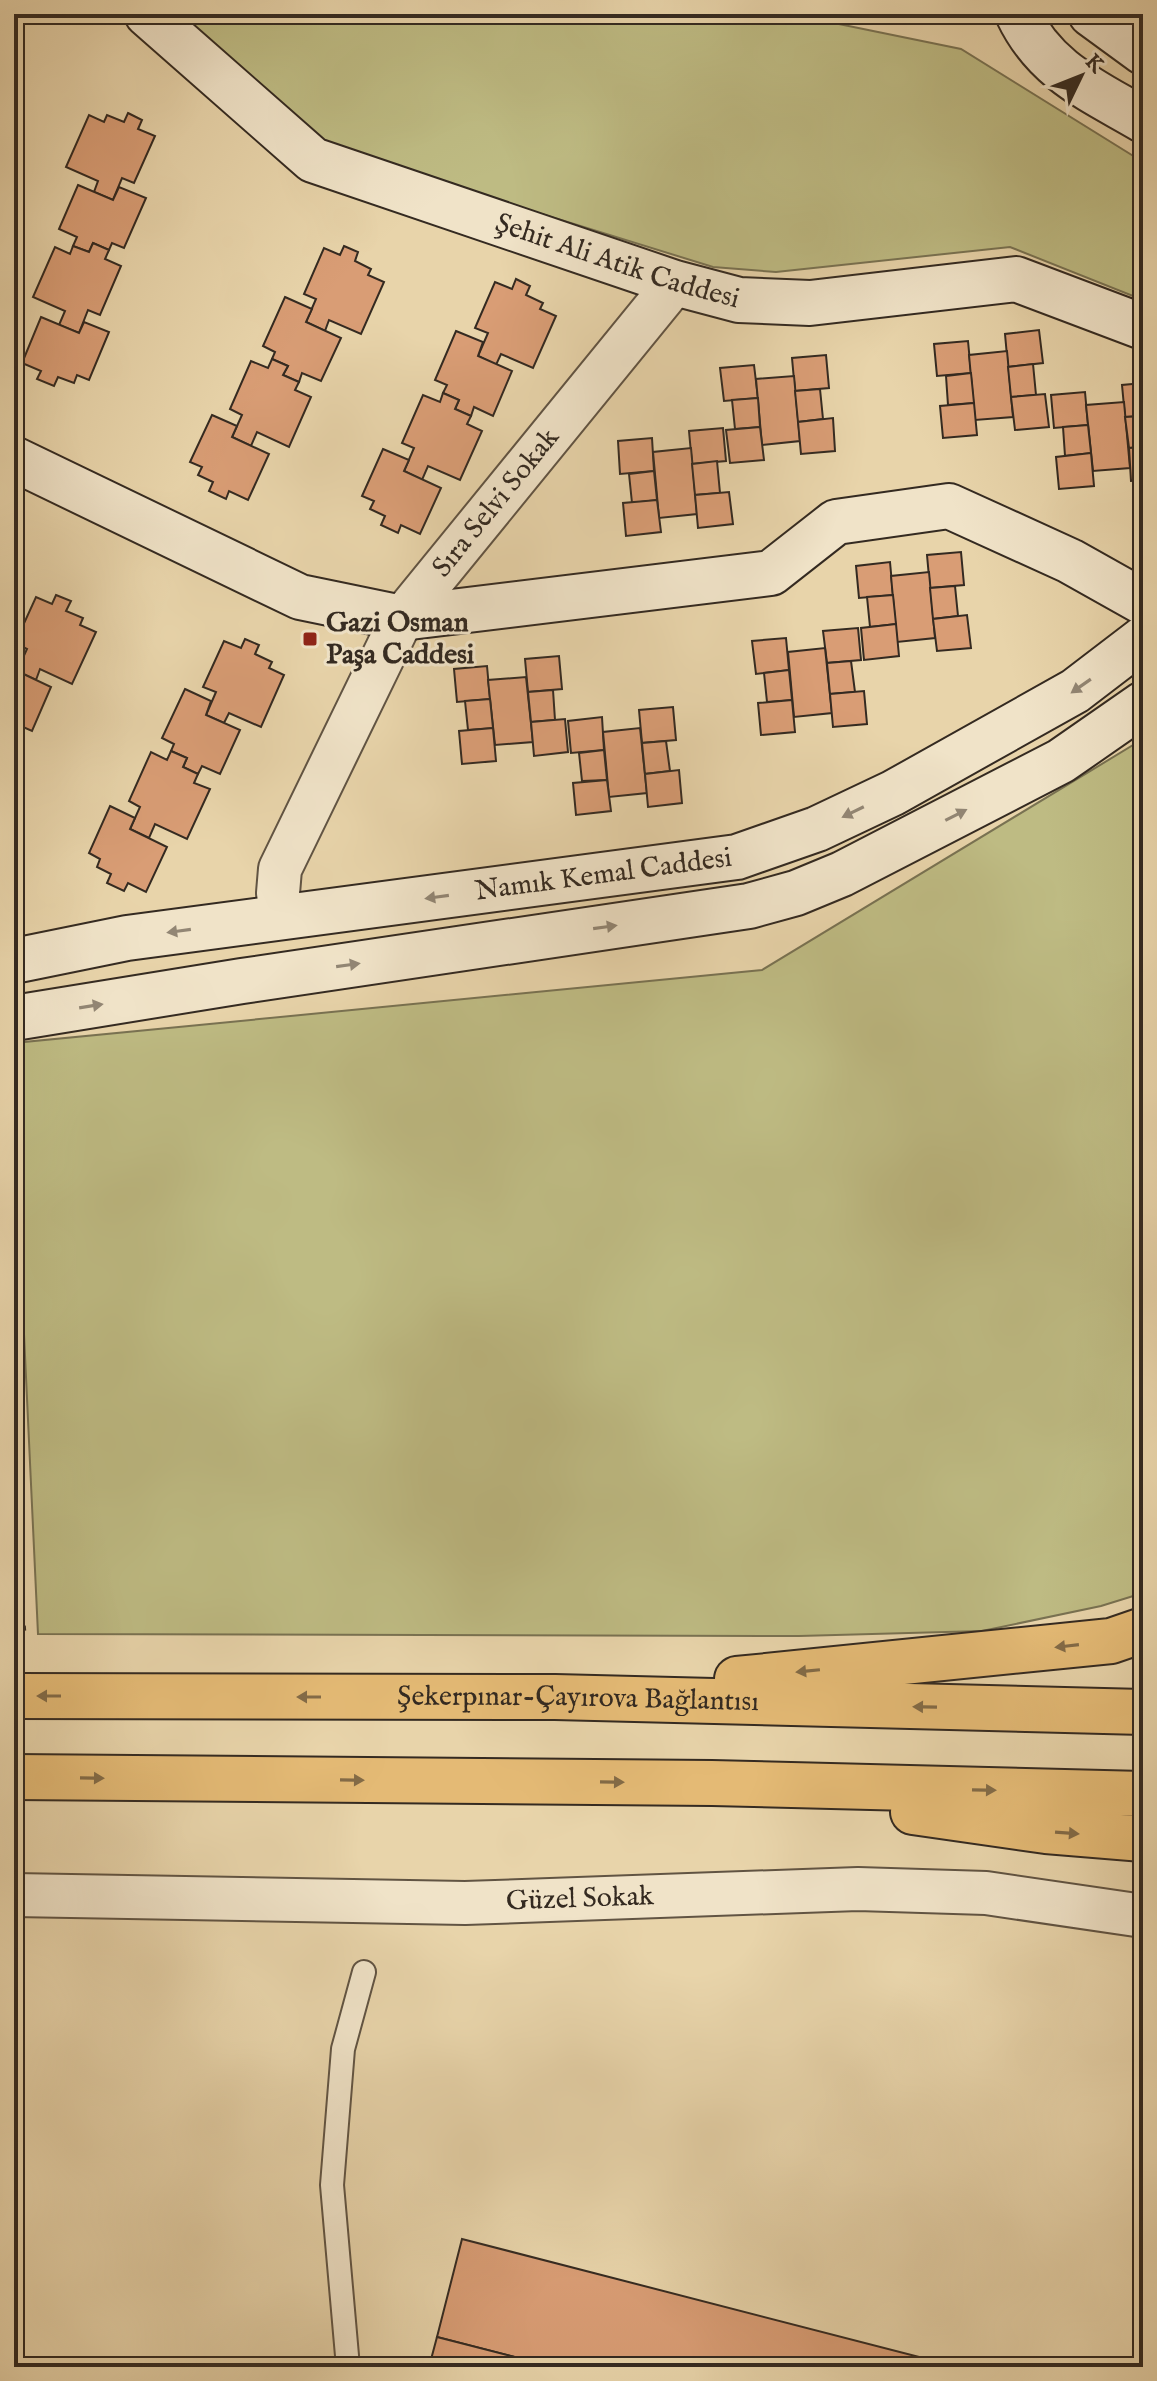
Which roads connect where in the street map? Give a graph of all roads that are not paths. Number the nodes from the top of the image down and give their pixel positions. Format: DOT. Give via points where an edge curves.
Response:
graph roads {
  1 [pos="147,14"];
  2 [pos="1018,14"];
  3 [pos="1091,14"];
  4 [pos="1143,52"];
  5 [pos="1143,120"];
  6 [pos="675,283"];
  7 [pos="1143,327"];
  8 [pos="14,459"];
  9 [pos="1143,602"];
  10 [pos="402,618"];
  11 [pos="1143,639"];
  12 [pos="1143,704"];
  13 [pos="281,917"];
  14 [pos="14,961"];
  15 [pos="14,1018"];
  16 [pos="1143,1630"];
  17 [pos="14,1696"];
  18 [pos="555,1697"];
  19 [pos="1143,1712"];
  20 [pos="14,1777"];
  21 [pos="712,1783"];
  22 [pos="1143,1794"];
  23 [pos="1143,1839"];
  24 [pos="14,1895"];
  25 [pos="1143,1916"];
  26 [pos="364,1972"];
  27 [pos="348,2367"];
  1 -- 6 [label="street, Şehit Ali Atik Caddesi" via="313,160"];
  2 -- 5 [label="street" via="1028,35 1055,66"];
  3 -- 4 [label="street"];
  6 -- 7 [label="street, Şehit Ali Atik Caddesi" via="739,300 810,303 1016,279"];
  6 -- 10 [label="street, Sıra Selvi Sokak"];
  8 -- 10 [label="street" via="300,597"];
  9 -- 10 [label="street" via="1070,561 949,506 836,522 771,573"];
  10 -- 13 [label="street, Sıra Selvi Sokak" via="280,869"];
  11 -- 13 [label="street, Namık Kemal Caddesi, one-way" via="1075,691 893,793 817,829 737,857"];
  15 -- 12 [label="street, Namık Kemal Caddesi, one-way" via="749,906 796,893 1061,761"];
  13 -- 14 [label="street, Namık Kemal Caddesi, one-way" via="127,938"];
  16 -- 18 [label="highway, one-way" via="1111,1641 1030,1651"];
  18 -- 17 [label="highway, Şekerpınar-Çayırova Bağlantısı, one-way"];
  19 -- 18 [label="highway, Şekerpınar-Çayırova Bağlantısı, one-way"];
  20 -- 21 [label="highway, one-way"];
  21 -- 22 [label="highway, one-way"];
  21 -- 23 [label="highway, one-way" via="1046,1831"];
  24 -- 25 [label="street, Güzel Sokak" via="465,1903 858,1889 986,1893"];
  26 -- 27 [label="lane" via="343,2049 332,2185"];
}
